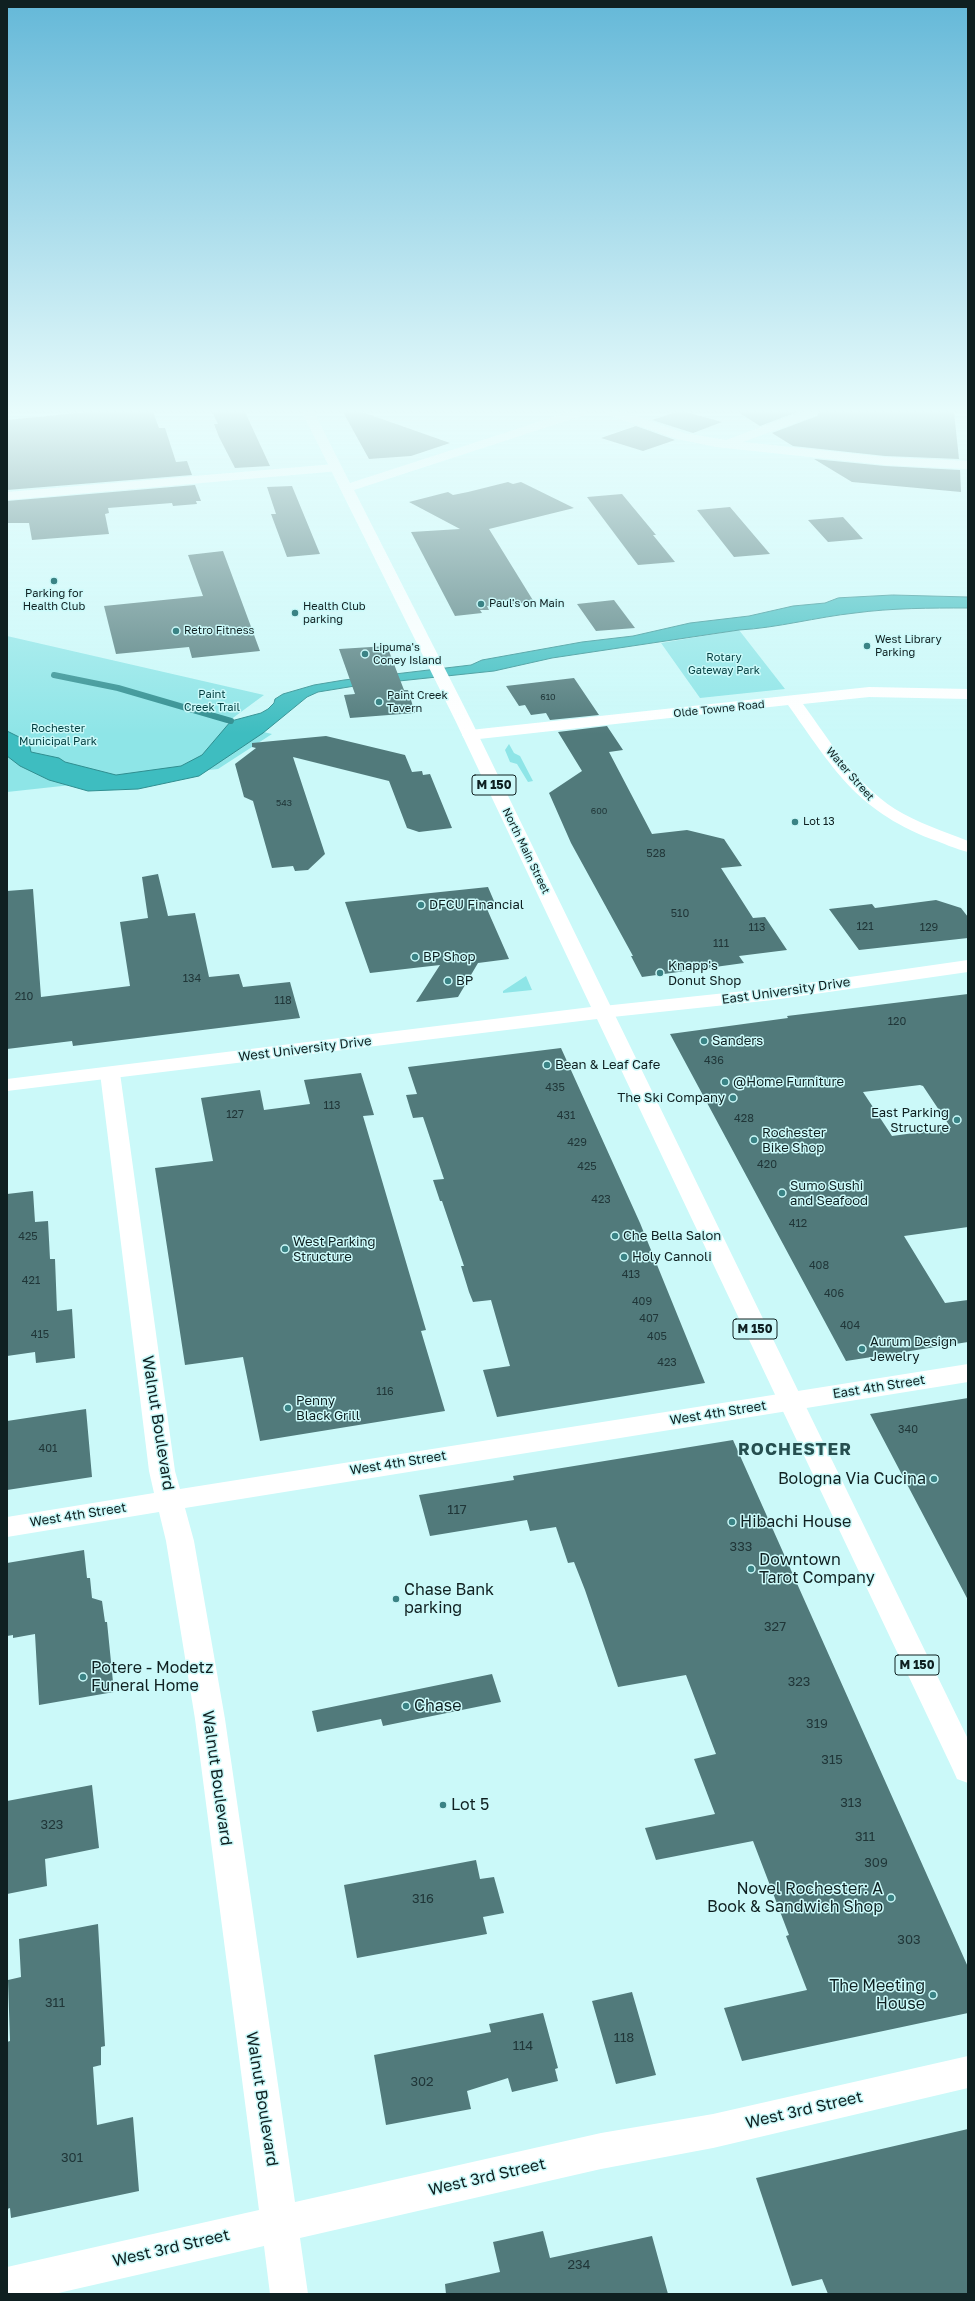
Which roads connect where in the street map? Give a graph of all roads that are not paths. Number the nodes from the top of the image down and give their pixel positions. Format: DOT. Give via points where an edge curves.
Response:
graph roads {
  1 [pos="362,519"];
  2 [pos="968,694"];
  3 [pos="792,700"];
  4 [pos="470,735"];
  5 [pos="968,847"];
  6 [pos="968,966"];
  7 [pos="603,1012"];
  8 [pos="110,1073"];
  9 [pos="7,1085"];
  10 [pos="968,1373"];
  11 [pos="790,1401"];
  12 [pos="170,1500"];
  13 [pos="7,1527"];
  14 [pos="968,1770"];
  15 [pos="968,2072"];
  16 [pos="280,2223"];
  17 [pos="7,2286"];
  18 [pos="289,2294"];
  1 -- 4 [label="street, North Main Street / M 150"];
  2 -- 3 [label="street, Olde Towne Road" via="893,692"];
  3 -- 4 [label="street, Olde Towne Road"];
  3 -- 5 [label="street, Water Street" via="852,778 878,805 912,826"];
  4 -- 7 [label="street, North Main Street / M 150"];
  6 -- 7 [label="street, East University Drive" via="773,994"];
  7 -- 8 [label="street, West University Drive"];
  7 -- 11 [label="street, M 150"];
  8 -- 9 [label="street, West University Drive"];
  8 -- 12 [label="street, Walnut Boulevard" via="162,1472"];
  10 -- 11 [label="street, East 4th Street"];
  11 -- 12 [label="street, West 4th Street"];
  11 -- 14 [label="street, M 150"];
  12 -- 13 [label="street, West 4th Street"];
  12 -- 16 [label="street, Walnut Boulevard" via="180,1541 210,1719"];
  15 -- 16 [label="street, West 3rd Street" via="713,2131 601,2151"];
  16 -- 17 [label="street, West 3rd Street"];
  16 -- 18 [label="street, Walnut Boulevard"];
}
